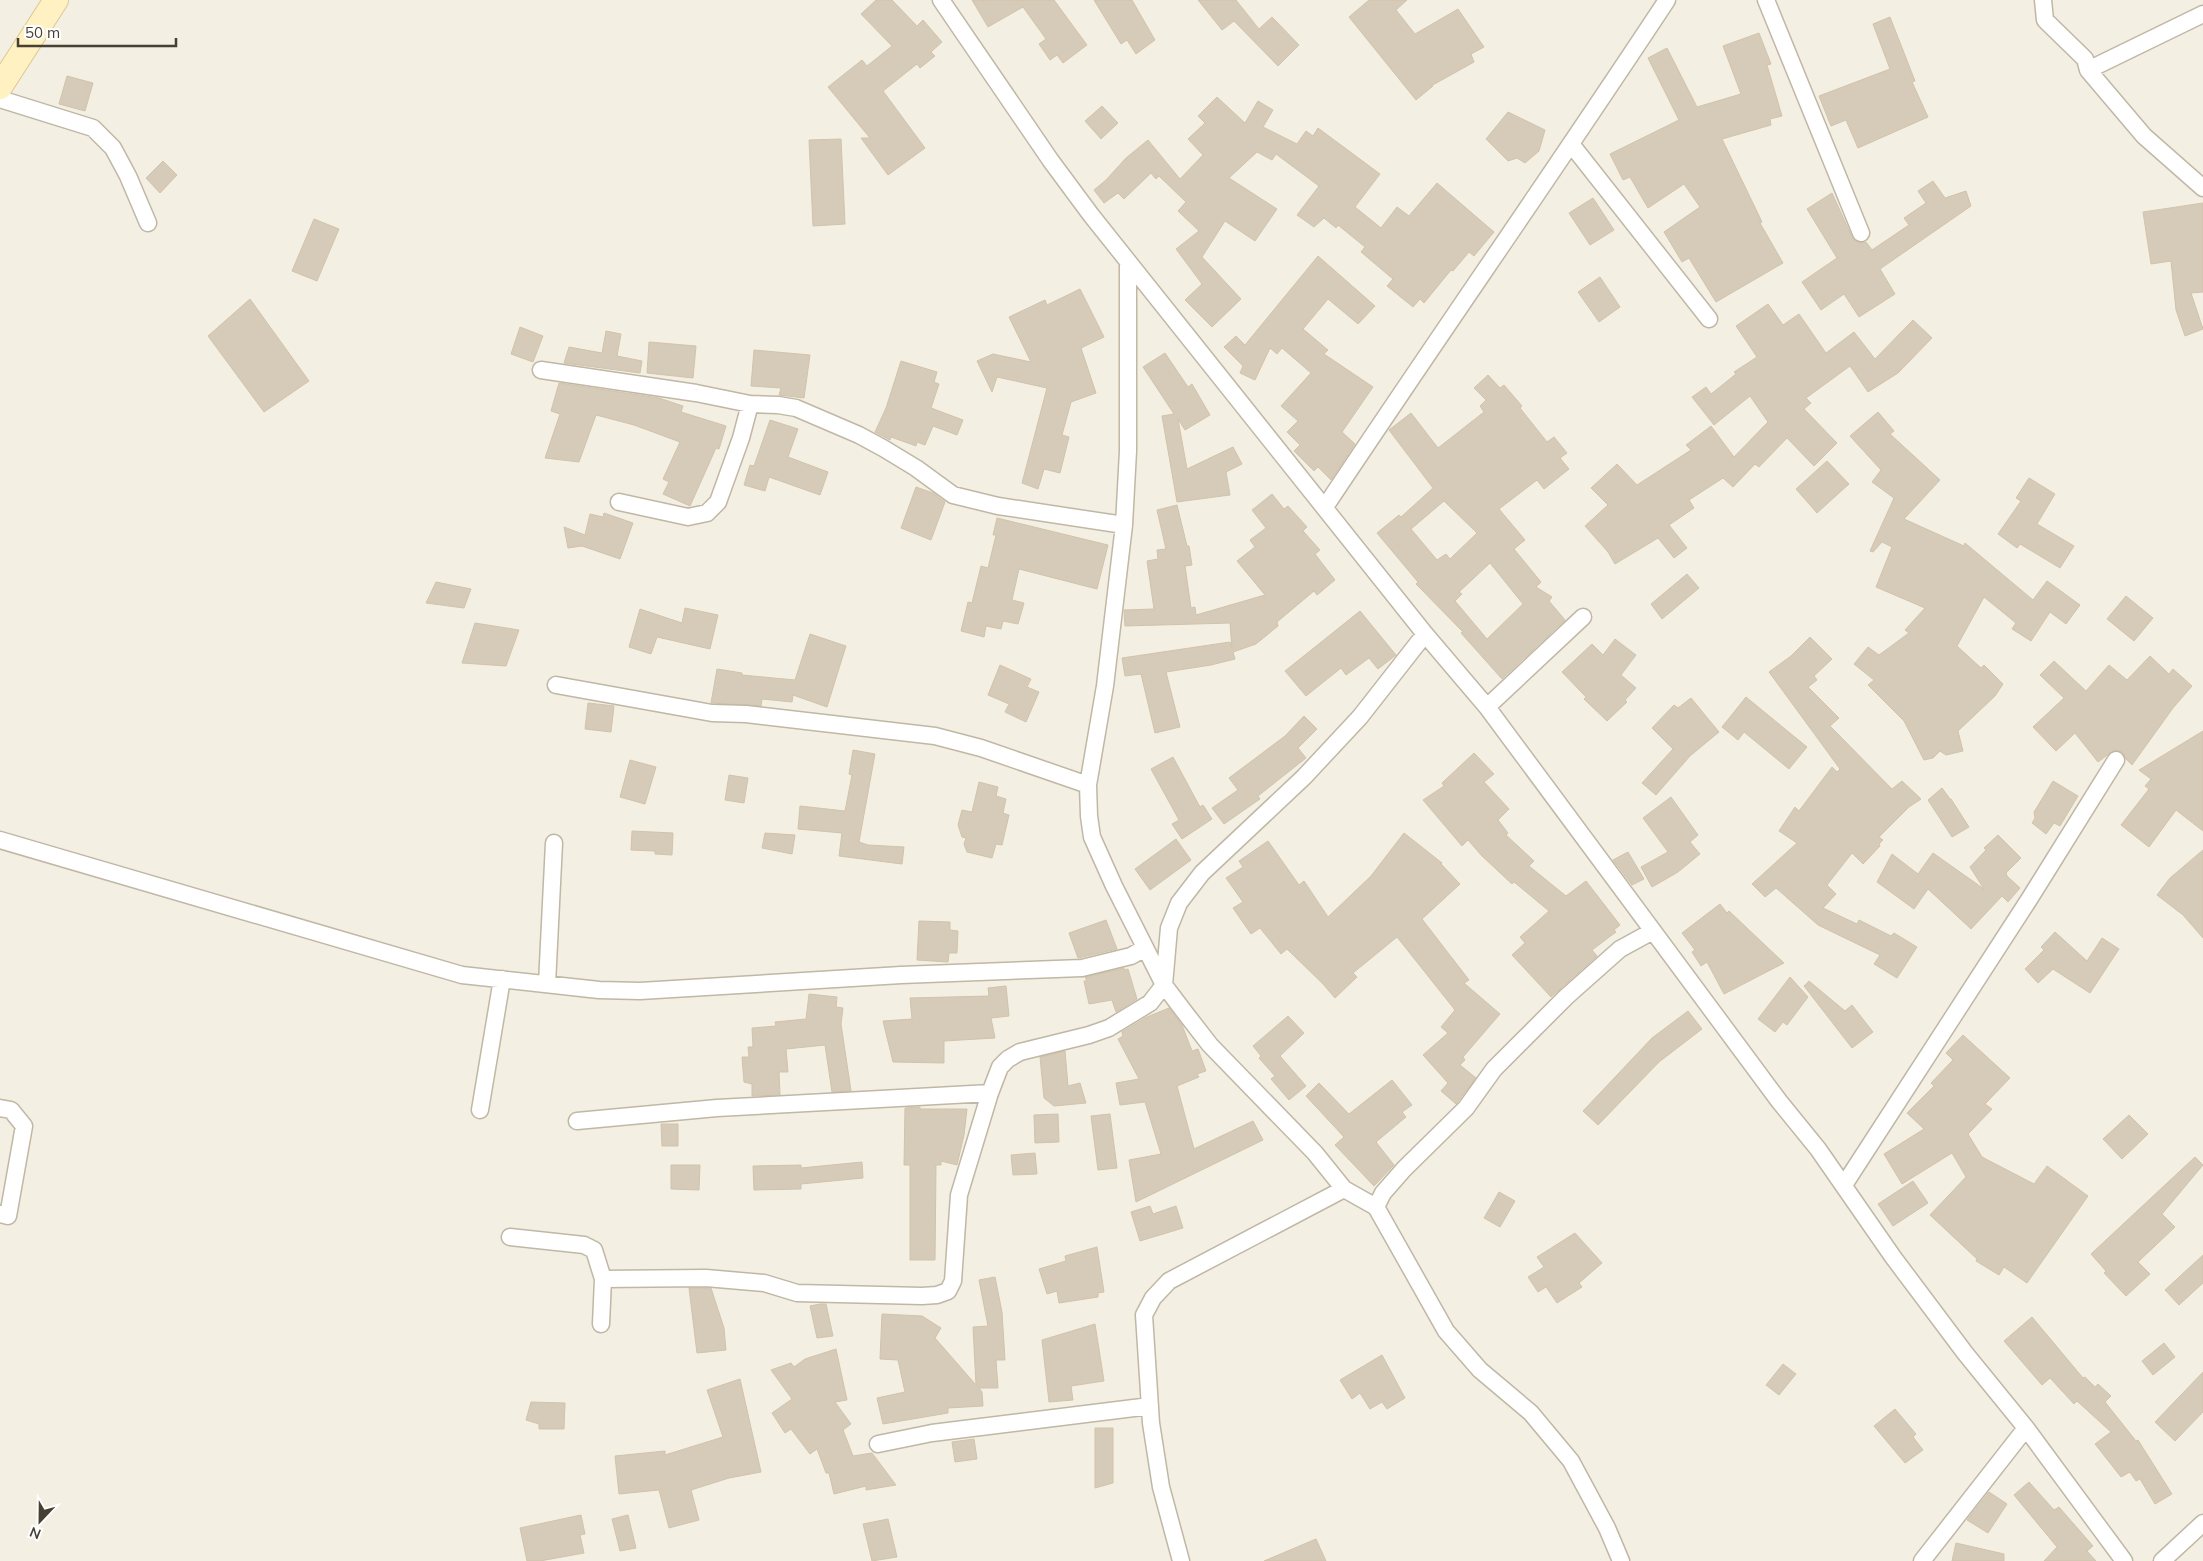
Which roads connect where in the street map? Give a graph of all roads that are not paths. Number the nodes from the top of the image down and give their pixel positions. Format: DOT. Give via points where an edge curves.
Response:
graph roads {
  1 [pos="56,0"];
  2 [pos="941,0"];
  3 [pos="1667,0"];
  4 [pos="1766,0"];
  5 [pos="2043,0"];
  6 [pos="2203,14"];
  7 [pos="2088,70"];
  8 [pos="0,87"];
  9 [pos="0,99"];
  10 [pos="1571,144"];
  11 [pos="2203,188"];
  12 [pos="148,223"];
  13 [pos="1861,233"];
  14 [pos="1128,263"];
  15 [pos="1709,319"];
  16 [pos="541,370"];
  17 [pos="750,404"];
  18 [pos="619,502"];
  19 [pos="1326,508"];
  20 [pos="1124,525"];
  21 [pos="1583,617"];
  22 [pos="1425,634"];
  23 [pos="556,685"];
  24 [pos="1487,707"];
  25 [pos="2116,760"];
  26 [pos="1088,785"];
  27 [pos="0,840"];
  28 [pos="554,843"];
  29 [pos="1653,931"];
  30 [pos="1145,948"];
  31 [pos="502,980"];
  32 [pos="547,984"];
  33 [pos="1164,985"];
  34 [pos="990,1093"];
  35 [pos="0,1108"];
  36 [pos="480,1110"];
  37 [pos="577,1121"];
  38 [pos="1844,1186"];
  39 [pos="1344,1189"];
  40 [pos="1376,1207"];
  41 [pos="0,1214"];
  42 [pos="510,1238"];
  43 [pos="602,1279"];
  44 [pos="601,1324"];
  45 [pos="1150,1406"];
  46 [pos="2026,1428"];
  47 [pos="878,1444"];
  48 [pos="2203,1523"];
  49 [pos="1181,1561"];
  50 [pos="1621,1561"];
  51 [pos="1922,1561"];
  52 [pos="2124,1561"];
  53 [pos="2162,1561"];
  1 -- 8 [label="street"];
  2 -- 14 [label="street" via="1050,161"];
  3 -- 10 [label="street"];
  4 -- 13 [label="street"];
  5 -- 7 [label="street" via="2045,20 2085,59"];
  6 -- 7 [label="street"];
  7 -- 11 [label="street" via="2144,136"];
  9 -- 12 [label="street" via="92,128 113,148"];
  10 -- 15 [label="street"];
  10 -- 19 [label="street" via="1433,344"];
  14 -- 19 [label="street"];
  14 -- 20 [label="street" via="1128,451"];
  16 -- 17 [label="street"];
  17 -- 18 [label="street" via="718,502 706,513 688,517"];
  17 -- 20 [label="street" via="796,408 820,417 883,448 953,495 998,506"];
  19 -- 22 [label="street"];
  20 -- 26 [label="street" via="1105,686"];
  21 -- 24 [label="street"];
  22 -- 24 [label="street"];
  22 -- 33 [label="street" via="1360,717 1304,777 1202,873 1179,904 1169,928"];
  23 -- 26 [label="street" via="712,713 935,736 982,748"];
  24 -- 29 [label="street"];
  25 -- 38 [label="street"];
  26 -- 30 [label="street" via="1092,837"];
  27 -- 31 [label="street" via="462,975"];
  28 -- 32 [label="street"];
  29 -- 38 [label="street"];
  29 -- 40 [label="street" via="1620,949 1566,997 1494,1069 1466,1108 1404,1169 1383,1193"];
  30 -- 32 [label="street" via="1107,964 1065,970 901,975 640,991"];
  30 -- 33 [label="street"];
  31 -- 32 [label="street"];
  31 -- 36 [label="street"];
  33 -- 34 [label="street" via="1150,1003 1109,1028 1020,1052 1008,1059 1000,1067"];
  33 -- 39 [label="street" via="1210,1045 1315,1153"];
  34 -- 37 [label="street" via="717,1108"];
  34 -- 43 [label="street" via="959,1195 953,1281 948,1291 937,1296 796,1293 764,1283 715,1279"];
  35 -- 41 [label="street" via="11,1110 24,1126 8,1216"];
  38 -- 46 [label="street" via="1965,1353"];
  39 -- 40 [label="street"];
  39 -- 45 [label="street" via="1169,1281 1152,1298 1144,1315"];
  40 -- 50 [label="street" via="1446,1331 1480,1370 1531,1414 1571,1461"];
  42 -- 43 [label="street" via="584,1244 594,1250"];
  43 -- 44 [label="street"];
  45 -- 47 [label="street" via="932,1433"];
  45 -- 49 [label="street" via="1161,1487"];
  46 -- 51 [label="street"];
  46 -- 52 [label="street"];
  48 -- 53 [label="street"];
}
